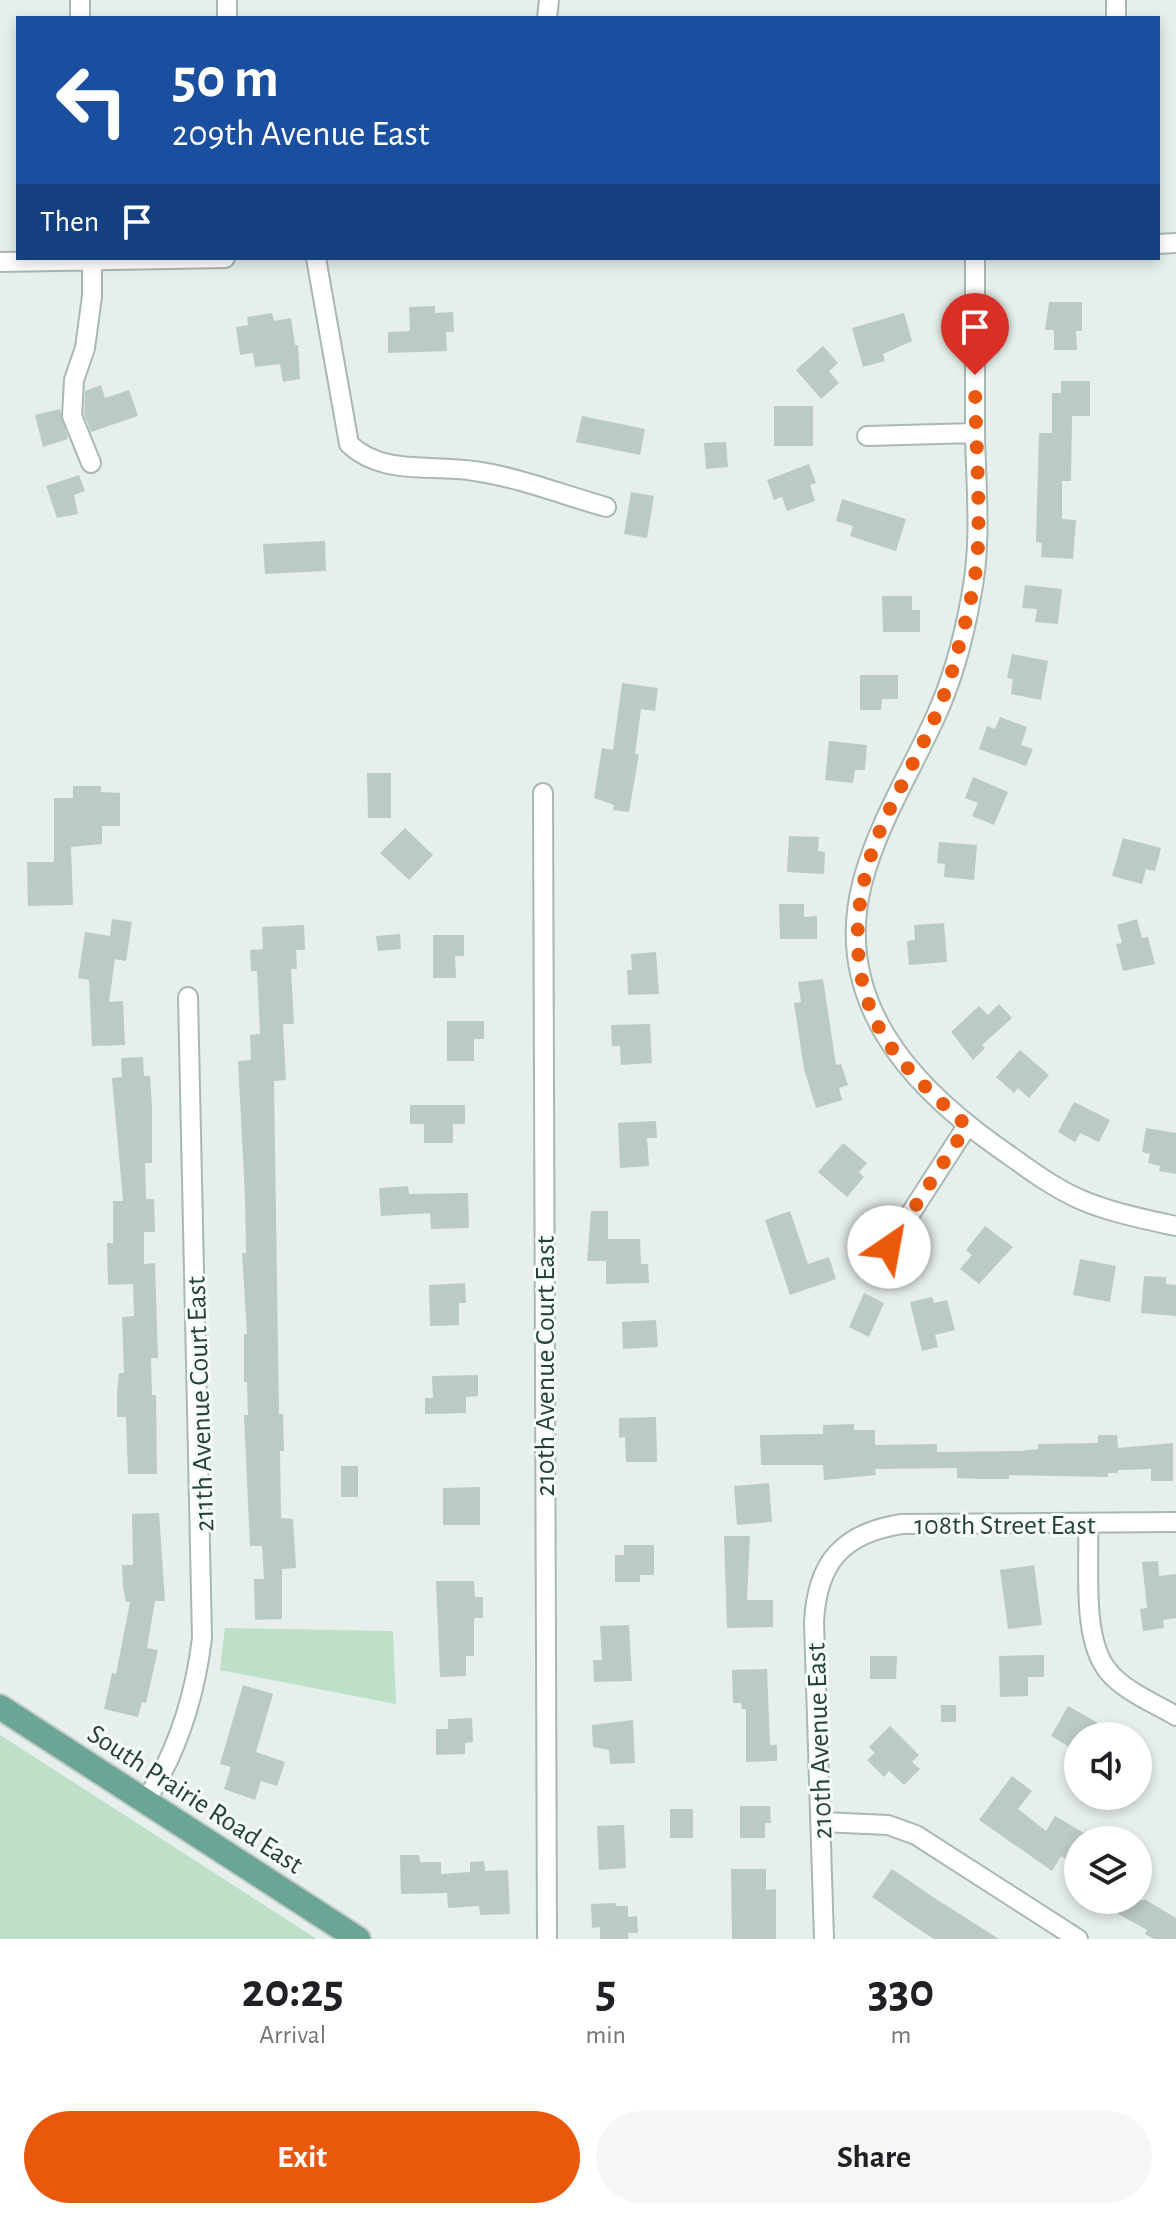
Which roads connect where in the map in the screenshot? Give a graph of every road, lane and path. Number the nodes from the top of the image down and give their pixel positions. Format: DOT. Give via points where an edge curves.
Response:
graph roads {
  1 [pos="84,260"];
  2 [pos="316,260"];
  3 [pos="975,260"];
  4 [pos="0,262"];
  5 [pos="975,433"];
  6 [pos="867,436"];
  7 [pos="91,463"];
  8 [pos="606,507"];
  9 [pos="543,793"];
  10 [pos="188,997"];
  11 [pos="967,1126"];
  12 [pos="1176,1226"];
  13 [pos="889,1247"];
  14 [pos="1176,1522"];
  15 [pos="1088,1524"];
  16 [pos="840,1549"];
  17 [pos="0,1707"];
  18 [pos="1176,1716"];
  19 [pos="146,1800"];
  20 [pos="822,1822"];
  21 [pos="358,1939"];
  22 [pos="547,1939"];
  23 [pos="824,1939"];
  24 [pos="1078,1939"];
  1 -- 4 [label="street"];
  1 -- 7 [label="street" via="92,296 72,416"];
  2 -- 8 [label="street" via="349,444 361,455 378,464 475,471"];
  3 -- 5 [label="street"];
  5 -- 6 [label="street"];
  5 -- 11 [label="street" via="978,544 971,598 937,715 871,853 858,928 862,977 875,1021 915,1077"];
  9 -- 22 [label="street, 210th Avenue Court East"];
  10 -- 19 [label="street, 211th Avenue Court East" via="203,1628 188,1711"];
  11 -- 12 [label="street" via="1080,1199"];
  11 -- 13 [label="street"];
  14 -- 15 [label="street, 108th Street East"];
  15 -- 16 [label="street, 108th Street East" via="902,1524 863,1533"];
  15 -- 18 [label="street" via="1092,1635 1101,1659 1125,1686"];
  16 -- 20 [label="street, 210th Avenue East" via="824,1572 816,1598"];
  17 -- 19 [label="main road, South Prairie Road East"];
  19 -- 21 [label="main road, South Prairie Road East"];
  20 -- 23 [label="street, 210th Avenue East"];
  20 -- 24 [label="street" via="888,1825 916,1835"];
}
